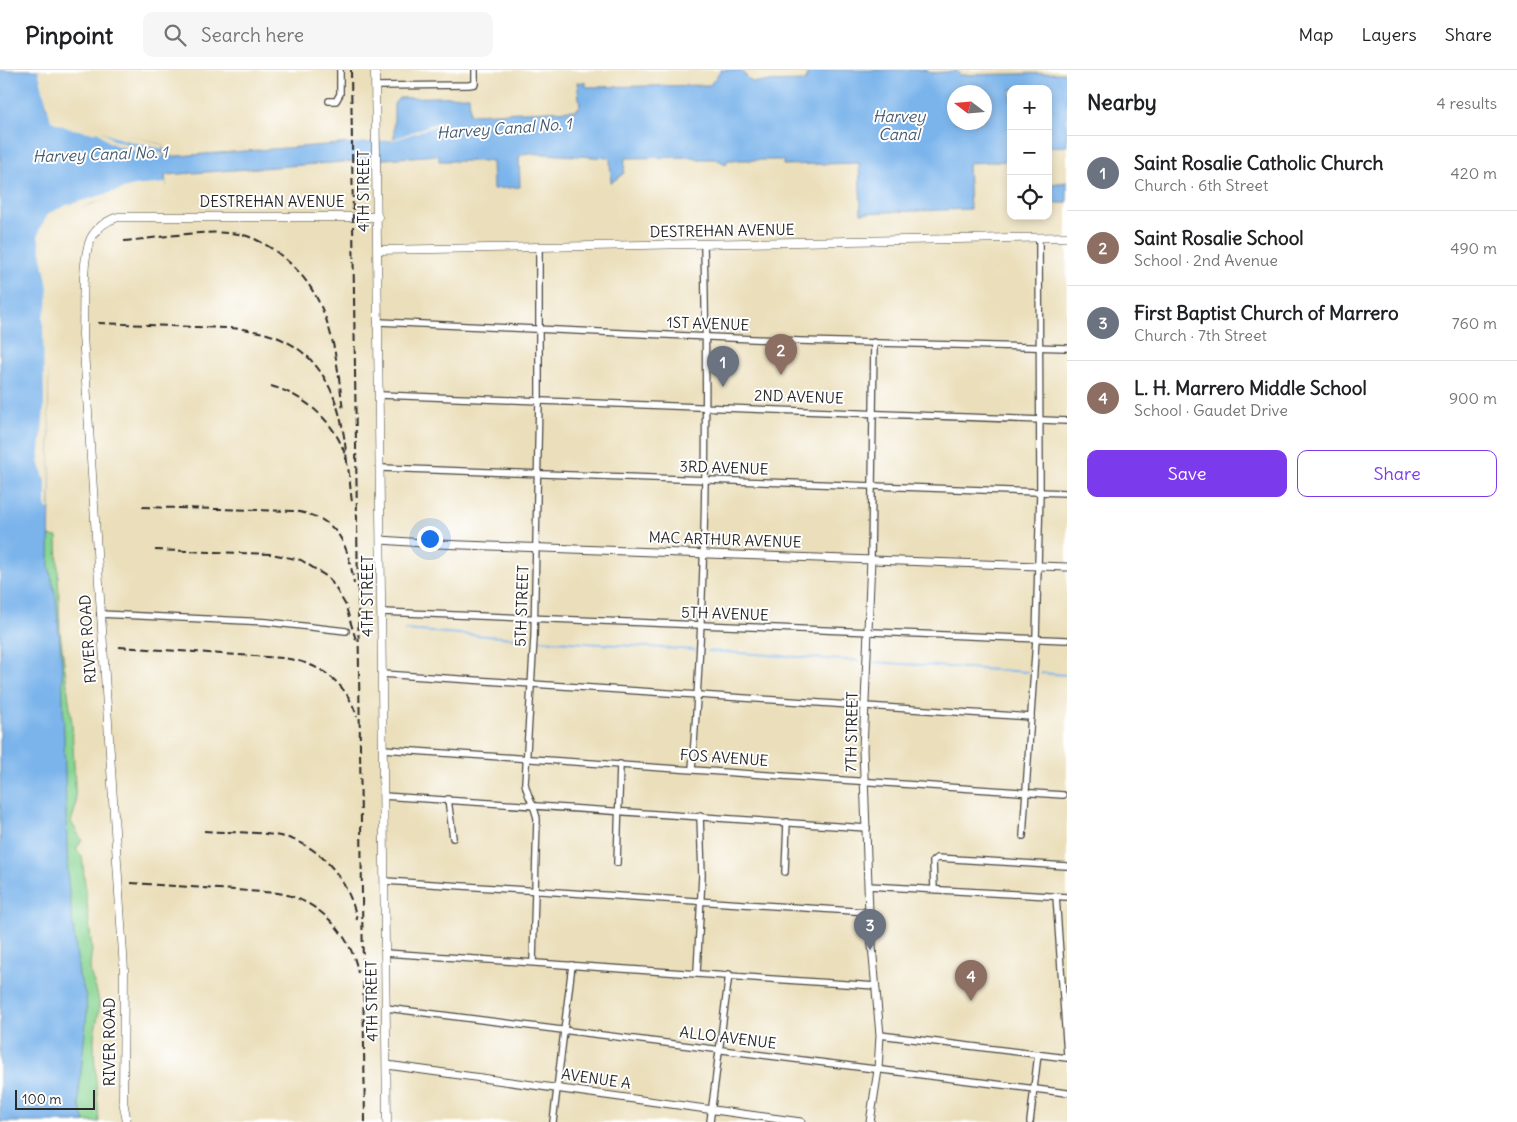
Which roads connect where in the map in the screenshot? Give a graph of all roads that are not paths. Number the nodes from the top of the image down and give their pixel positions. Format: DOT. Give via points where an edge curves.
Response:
graph roads {
  1 [pos="340,70"];
  2 [pos="375,70"];
  3 [pos="475,70"];
  4 [pos="376,86"];
  5 [pos="329,101"];
  6 [pos="167,216"];
  7 [pos="378,217"];
  8 [pos="1067,237"];
  9 [pos="1039,238"];
  10 [pos="704,245"];
  11 [pos="538,248"];
  12 [pos="378,250"];
  13 [pos="379,322"];
  14 [pos="540,330"];
  15 [pos="706,337"];
  16 [pos="874,342"];
  17 [pos="1041,347"];
  18 [pos="1067,348"];
  19 [pos="380,396"];
  20 [pos="539,400"];
  21 [pos="707,407"];
  22 [pos="874,412"];
  23 [pos="1041,420"];
  24 [pos="1067,421"];
  25 [pos="381,468"];
  26 [pos="538,473"];
  27 [pos="706,479"];
  28 [pos="874,486"];
  29 [pos="1040,492"];
  30 [pos="1067,493"];
  31 [pos="381,540"];
  32 [pos="536,547"];
  33 [pos="705,553"];
  34 [pos="871,559"];
  35 [pos="1038,567"];
  36 [pos="1067,567"];
  37 [pos="382,612"];
  38 [pos="100,614"];
  39 [pos="534,620"];
  40 [pos="703,625"];
  41 [pos="346,630"];
  42 [pos="868,632"];
  43 [pos="1036,638"];
  44 [pos="1067,640"];
  45 [pos="382,674"];
  46 [pos="531,684"];
  47 [pos="699,694"];
  48 [pos="865,706"];
  49 [pos="1032,717"];
  50 [pos="383,749"];
  51 [pos="527,758"];
  52 [pos="620,764"];
  53 [pos="692,769"];
  54 [pos="865,780"];
  55 [pos="1026,792"];
  56 [pos="1063,794"];
  57 [pos="383,796"];
  58 [pos="448,799"];
  59 [pos="532,804"];
  60 [pos="619,810"];
  61 [pos="700,816"];
  62 [pos="787,822"];
  63 [pos="867,828"];
  64 [pos="1023,836"];
  65 [pos="453,838"];
  66 [pos="617,863"];
  67 [pos="1067,866"];
  68 [pos="785,872"];
  69 [pos="384,881"];
  70 [pos="868,886"];
  71 [pos="934,889"];
  72 [pos="534,892"];
  73 [pos="1056,896"];
  74 [pos="1067,897"];
  75 [pos="700,902"];
  76 [pos="869,912"];
  77 [pos="385,953"];
  78 [pos="533,962"];
  79 [pos="572,965"];
  80 [pos="697,972"];
  81 [pos="730,974"];
  82 [pos="876,986"];
  83 [pos="386,1008"];
  84 [pos="565,1031"];
  85 [pos="880,1035"];
  86 [pos="720,1048"];
  87 [pos="1038,1054"];
  88 [pos="1067,1056"];
  89 [pos="387,1065"];
  90 [pos="878,1070"];
  91 [pos="558,1088"];
  92 [pos="1034,1088"];
  93 [pos="1067,1093"];
  94 [pos="711,1109"];
  95 [pos="127,1122"];
  96 [pos="387,1122"];
  97 [pos="553,1122"];
  98 [pos="710,1122"];
  99 [pos="801,1122"];
  100 [pos="870,1122"];
  101 [pos="1030,1122"];
  1 -- 5 [label="street" via="340,94 336,101"];
  2 -- 4 [label="main road, 4TH STREET"];
  3 -- 4 [label="street" via="475,84"];
  4 -- 7 [label="main road, 4TH STREET"];
  6 -- 7 [label="main road, DESTREHAN AVENUE"];
  6 -- 38 [label="main road, RIVER ROAD" via="118,217 107,221 97,229 87,252 83,336"];
  7 -- 12 [label="main road, 4TH STREET"];
  8 -- 9 [label="main road, DESTREHAN AVENUE"];
  9 -- 10 [label="main road, DESTREHAN AVENUE"];
  9 -- 17 [label="street"];
  10 -- 11 [label="main road, DESTREHAN AVENUE"];
  10 -- 15 [label="street"];
  11 -- 12 [label="main road, DESTREHAN AVENUE"];
  11 -- 14 [label="street, 5TH STREET"];
  12 -- 13 [label="main road, 4TH STREET"];
  13 -- 14 [label="street, 1ST AVENUE"];
  13 -- 19 [label="main road, 4TH STREET"];
  14 -- 15 [label="street, 1ST AVENUE"];
  14 -- 20 [label="street, 5TH STREET"];
  15 -- 16 [label="street, 1ST AVENUE"];
  15 -- 21 [label="street"];
  16 -- 17 [label="street, 1ST AVENUE"];
  16 -- 22 [label="street, 7TH STREET"];
  17 -- 18 [label="street, 1ST AVENUE"];
  17 -- 23 [label="street"];
  19 -- 20 [label="street, 2ND AVENUE"];
  19 -- 25 [label="main road, 4TH STREET"];
  20 -- 21 [label="street, 2ND AVENUE"];
  20 -- 26 [label="street, 5TH STREET"];
  21 -- 22 [label="street, 2ND AVENUE"];
  21 -- 27 [label="street"];
  22 -- 23 [label="street, 2ND AVENUE"];
  22 -- 28 [label="street, 7TH STREET"];
  23 -- 24 [label="street, 2ND AVENUE"];
  23 -- 29 [label="street"];
  25 -- 26 [label="street, 3RD AVENUE"];
  25 -- 31 [label="main road, 4TH STREET"];
  26 -- 27 [label="street, 3RD AVENUE"];
  26 -- 32 [label="street, 5TH STREET"];
  27 -- 28 [label="street, 3RD AVENUE"];
  27 -- 33 [label="street"];
  28 -- 29 [label="street, 3RD AVENUE"];
  28 -- 34 [label="street, 7TH STREET"];
  29 -- 30 [label="street, 3RD AVENUE"];
  29 -- 35 [label="street"];
  31 -- 32 [label="street, MAC ARTHUR AVENUE"];
  31 -- 37 [label="main road, 4TH STREET"];
  32 -- 33 [label="street, MAC ARTHUR AVENUE"];
  32 -- 39 [label="street, 5TH STREET"];
  33 -- 34 [label="street, MAC ARTHUR AVENUE"];
  33 -- 40 [label="street"];
  34 -- 35 [label="street, MAC ARTHUR AVENUE"];
  34 -- 42 [label="street, 7TH STREET"];
  35 -- 36 [label="street, MAC ARTHUR AVENUE"];
  35 -- 43 [label="street"];
  37 -- 39 [label="street, 5TH AVENUE"];
  37 -- 45 [label="main road, 4TH STREET"];
  38 -- 41 [label="street" via="267,622"];
  38 -- 95 [label="main road, RIVER ROAD" via="123,960 123,1101"];
  39 -- 40 [label="street, 5TH AVENUE"];
  39 -- 46 [label="street, 5TH STREET"];
  40 -- 42 [label="street, 5TH AVENUE"];
  40 -- 47 [label="street"];
  42 -- 43 [label="street, 5TH AVENUE"];
  42 -- 48 [label="street, 7TH STREET"];
  43 -- 44 [label="street, 5TH AVENUE"];
  43 -- 49 [label="street"];
  45 -- 46 [label="street"];
  45 -- 50 [label="main road, 4TH STREET"];
  46 -- 47 [label="street"];
  46 -- 51 [label="street, 5TH STREET"];
  47 -- 48 [label="street"];
  47 -- 53 [label="street"];
  48 -- 49 [label="street"];
  48 -- 54 [label="street, 7TH STREET"];
  49 -- 55 [label="street"];
  50 -- 51 [label="street, FOS AVENUE"];
  50 -- 57 [label="main road, 4TH STREET"];
  51 -- 52 [label="street, FOS AVENUE"];
  51 -- 59 [label="street, 5TH STREET" via="525,783"];
  52 -- 53 [label="street, FOS AVENUE"];
  52 -- 60 [label="street"];
  53 -- 54 [label="street, FOS AVENUE"];
  54 -- 55 [label="street, FOS AVENUE"];
  54 -- 63 [label="street, 7TH STREET"];
  55 -- 56 [label="street, FOS AVENUE"];
  55 -- 64 [label="street"];
  57 -- 58 [label="street"];
  57 -- 69 [label="main road, 4TH STREET"];
  58 -- 59 [label="street"];
  58 -- 65 [label="street"];
  59 -- 60 [label="street"];
  59 -- 72 [label="street, 5TH STREET" via="537,819"];
  60 -- 61 [label="street"];
  60 -- 66 [label="street"];
  61 -- 62 [label="street"];
  61 -- 75 [label="street"];
  62 -- 63 [label="street"];
  62 -- 68 [label="street"];
  63 -- 70 [label="street, 7TH STREET"];
  67 -- 71 [label="street" via="937,858 932,866"];
  69 -- 72 [label="street"];
  69 -- 77 [label="main road, 4TH STREET"];
  70 -- 71 [label="street"];
  70 -- 76 [label="street, 7TH STREET"];
  71 -- 73 [label="street"];
  72 -- 75 [label="street"];
  72 -- 78 [label="street, 5TH STREET"];
  73 -- 74 [label="street"];
  73 -- 88 [label="street"];
  75 -- 76 [label="street"];
  75 -- 80 [label="street"];
  76 -- 82 [label="street, 7TH STREET"];
  77 -- 78 [label="street"];
  77 -- 83 [label="main road, 4TH STREET"];
  78 -- 79 [label="street"];
  79 -- 80 [label="street"];
  79 -- 84 [label="street"];
  80 -- 81 [label="street"];
  81 -- 82 [label="street"];
  81 -- 86 [label="street"];
  82 -- 85 [label="street, 7TH STREET"];
  83 -- 84 [label="street, ALLO AVENUE"];
  83 -- 89 [label="main road, 4TH STREET"];
  84 -- 86 [label="street, ALLO AVENUE"];
  84 -- 91 [label="street"];
  85 -- 87 [label="street"];
  85 -- 90 [label="street, 7TH STREET"];
  86 -- 90 [label="street, ALLO AVENUE"];
  86 -- 94 [label="street"];
  87 -- 88 [label="street"];
  87 -- 92 [label="street"];
  89 -- 91 [label="street, AVENUE A"];
  89 -- 96 [label="main road, 4TH STREET"];
  90 -- 92 [label="street, ALLO AVENUE"];
  90 -- 100 [label="street, 7TH STREET"];
  91 -- 94 [label="street, AVENUE A"];
  91 -- 97 [label="street"];
  92 -- 93 [label="street, ALLO AVENUE"];
  92 -- 101 [label="street"];
  94 -- 98 [label="street"];
  94 -- 99 [label="street, AVENUE A"];
}
